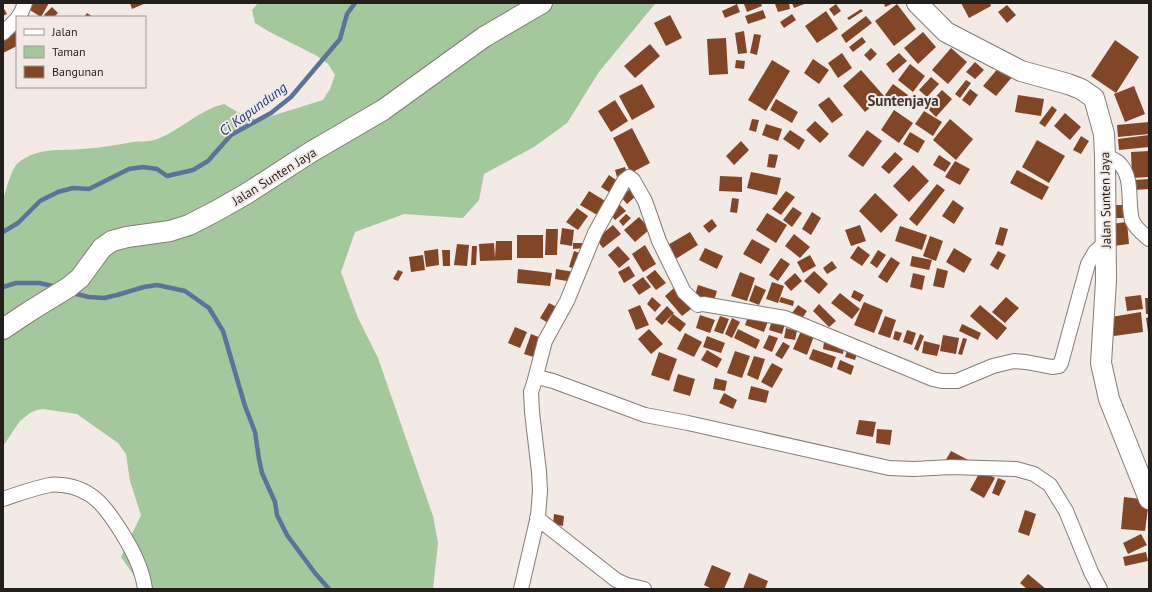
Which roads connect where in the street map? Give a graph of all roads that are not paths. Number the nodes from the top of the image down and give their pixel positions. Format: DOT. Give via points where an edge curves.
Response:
graph roads {
  1 [pos="25,3"];
  2 [pos="542,3"];
  3 [pos="917,3"];
  4 [pos="20,16"];
  5 [pos="16,20"];
  6 [pos="3,32"];
  7 [pos="1105,156"];
  8 [pos="1149,239"];
  9 [pos="1106,242"];
  10 [pos="3,329"];
  11 [pos="534,383"];
  12 [pos="3,499"];
  13 [pos="1149,499"];
  14 [pos="537,518"];
  15 [pos="145,589"];
  16 [pos="521,589"];
  17 [pos="644,589"];
  18 [pos="1100,589"];
  1 -- 4 [label="street"];
  2 -- 10 [label="main road, Jalan Sunten Jaya" via="484,37 383,110 218,210 188,225 112,241 102,248 80,278"];
  3 -- 7 [label="main road, Jalan Sunten Jaya" via="946,32 1021,71 1068,84 1094,98 1104,134"];
  5 -- 6 [label="street"];
  7 -- 8 [label="street" via="1123,168 1128,183 1132,220"];
  7 -- 9 [label="main road, Jalan Sunten Jaya"];
  9 -- 11 [label="street" via="1095,252 1088,264 1059,366 1052,368 1014,361 993,366 957,381 942,381 785,318 698,305 684,292 659,241 646,201 634,180 628,178 593,238 567,301 543,347"];
  9 -- 13 [label="main road, Jalan Sunten Jaya" via="1100,363 1109,399"];
  11 -- 14 [label="street" via="531,392 532,412 540,491"];
  11 -- 18 [label="street" via="537,377 543,378 645,415 889,468 1016,469 1034,474 1050,485 1066,511"];
  12 -- 15 [label="street" via="52,485 80,488 90,494 111,515 135,554"];
  14 -- 16 [label="street"];
  14 -- 17 [label="street" via="616,580"];
}
